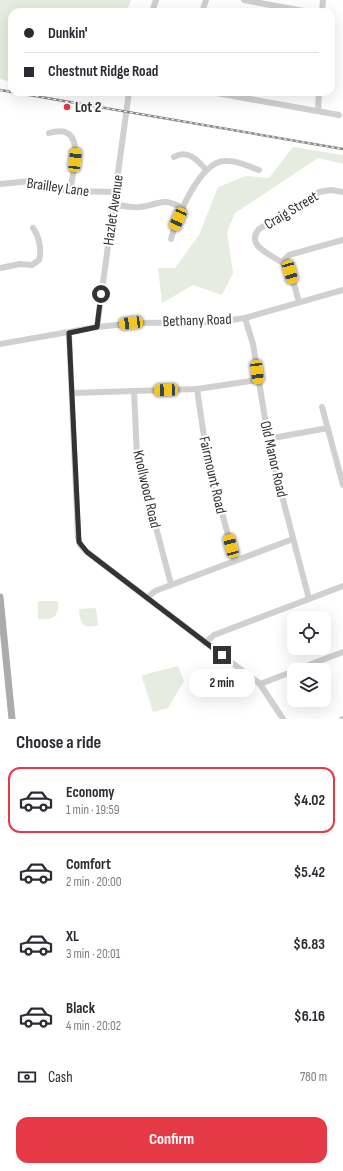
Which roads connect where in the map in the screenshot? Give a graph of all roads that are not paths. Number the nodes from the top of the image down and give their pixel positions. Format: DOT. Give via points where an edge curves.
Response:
graph roads {
  1 [pos="244,0"];
  2 [pos="287,8"];
  3 [pos="128,96"];
  4 [pos="234,96"];
  5 [pos="319,96"];
  6 [pos="318,111"];
  7 [pos="339,115"];
  8 [pos="49,134"];
  9 [pos="174,157"];
  10 [pos="206,170"];
  11 [pos="259,170"];
  12 [pos="0,184"];
  13 [pos="70,191"];
  14 [pos="116,192"];
  15 [pos="343,192"];
  16 [pos="114,204"];
  17 [pos="183,208"];
  18 [pos="33,228"];
  19 [pos="171,239"];
  20 [pos="343,240"];
  21 [pos="282,262"];
  22 [pos="0,268"];
  23 [pos="343,290"];
  24 [pos="299,302"];
  25 [pos="245,318"];
  26 [pos="97,327"];
  27 [pos="69,333"];
  28 [pos="0,344"];
  29 [pos="258,380"];
  30 [pos="197,389"];
  31 [pos="134,391"];
  32 [pos="72,394"];
  33 [pos="322,407"];
  34 [pos="328,428"];
  35 [pos="267,439"];
  36 [pos="343,485"];
  37 [pos="293,539"];
  38 [pos="235,561"];
  39 [pos="171,584"];
  40 [pos="343,586"];
  41 [pos="0,597"];
  42 [pos="148,598"];
  43 [pos="309,599"];
  44 [pos="205,642"];
  45 [pos="343,652"];
  46 [pos="314,663"];
  47 [pos="287,673"];
  48 [pos="260,684"];
  49 [pos="12,719"];
  50 [pos="283,719"];
  1 -- 2 [label="street"];
  3 -- 14 [label="street, Hazlet Avenue"];
  4 -- 6 [label="street"];
  5 -- 6 [label="street"];
  6 -- 7 [label="street"];
  8 -- 13 [label="street" via="63,132 74,140 76,150"];
  9 -- 10 [label="street" via="190,155"];
  10 -- 11 [label="street" via="215,163 224,161 242,163"];
  10 -- 17 [label="street"];
  12 -- 13 [label="street, Brailley Lane" via="31,181"];
  13 -- 14 [label="street, Brailley Lane"];
  14 -- 16 [label="street, Hazlet Avenue"];
  15 -- 21 [label="street, Craig Street" via="319,192 259,229 254,239 256,244"];
  16 -- 17 [label="street" via="139,207 164,201"];
  16 -- 26 [label="street, Hazlet Avenue"];
  17 -- 19 [label="street"];
  18 -- 22 [label="street" via="39,239 41,255 38,262 32,265 20,264"];
  20 -- 21 [label="street" via="289,256"];
  21 -- 24 [label="street, Craig Street" via="290,272"];
  23 -- 24 [label="street, Bethany Road"];
  24 -- 25 [label="street, Bethany Road"];
  25 -- 26 [label="street, Bethany Road" via="216,322 136,323"];
  25 -- 29 [label="street, Old Manor Road" via="253,344"];
  26 -- 27 [label="street, Bethany Road"];
  27 -- 28 [label="street, Bethany Road"];
  27 -- 32 [label="street"];
  29 -- 30 [label="street"];
  29 -- 35 [label="street, Old Manor Road"];
  30 -- 31 [label="street"];
  30 -- 38 [label="street, Fairmount Road" via="207,457"];
  31 -- 32 [label="street"];
  31 -- 39 [label="street, Knollwood Road" via="137,456"];
  32 -- 42 [label="street" via="79,542 87,552"];
  33 -- 34 [label="street"];
  34 -- 35 [label="street"];
  34 -- 36 [label="street"];
  35 -- 37 [label="street, Old Manor Road"];
  37 -- 38 [label="street"];
  37 -- 43 [label="street, Old Manor Road"];
  38 -- 39 [label="street"];
  39 -- 42 [label="street" via="153,592"];
  40 -- 43 [label="street"];
  41 -- 49 [label="main road"];
  42 -- 44 [label="street"];
  43 -- 44 [label="street" via="214,635"];
  44 -- 48 [label="street"];
  45 -- 46 [label="street"];
  47 -- 48 [label="street"];
  48 -- 50 [label="street"];
}
